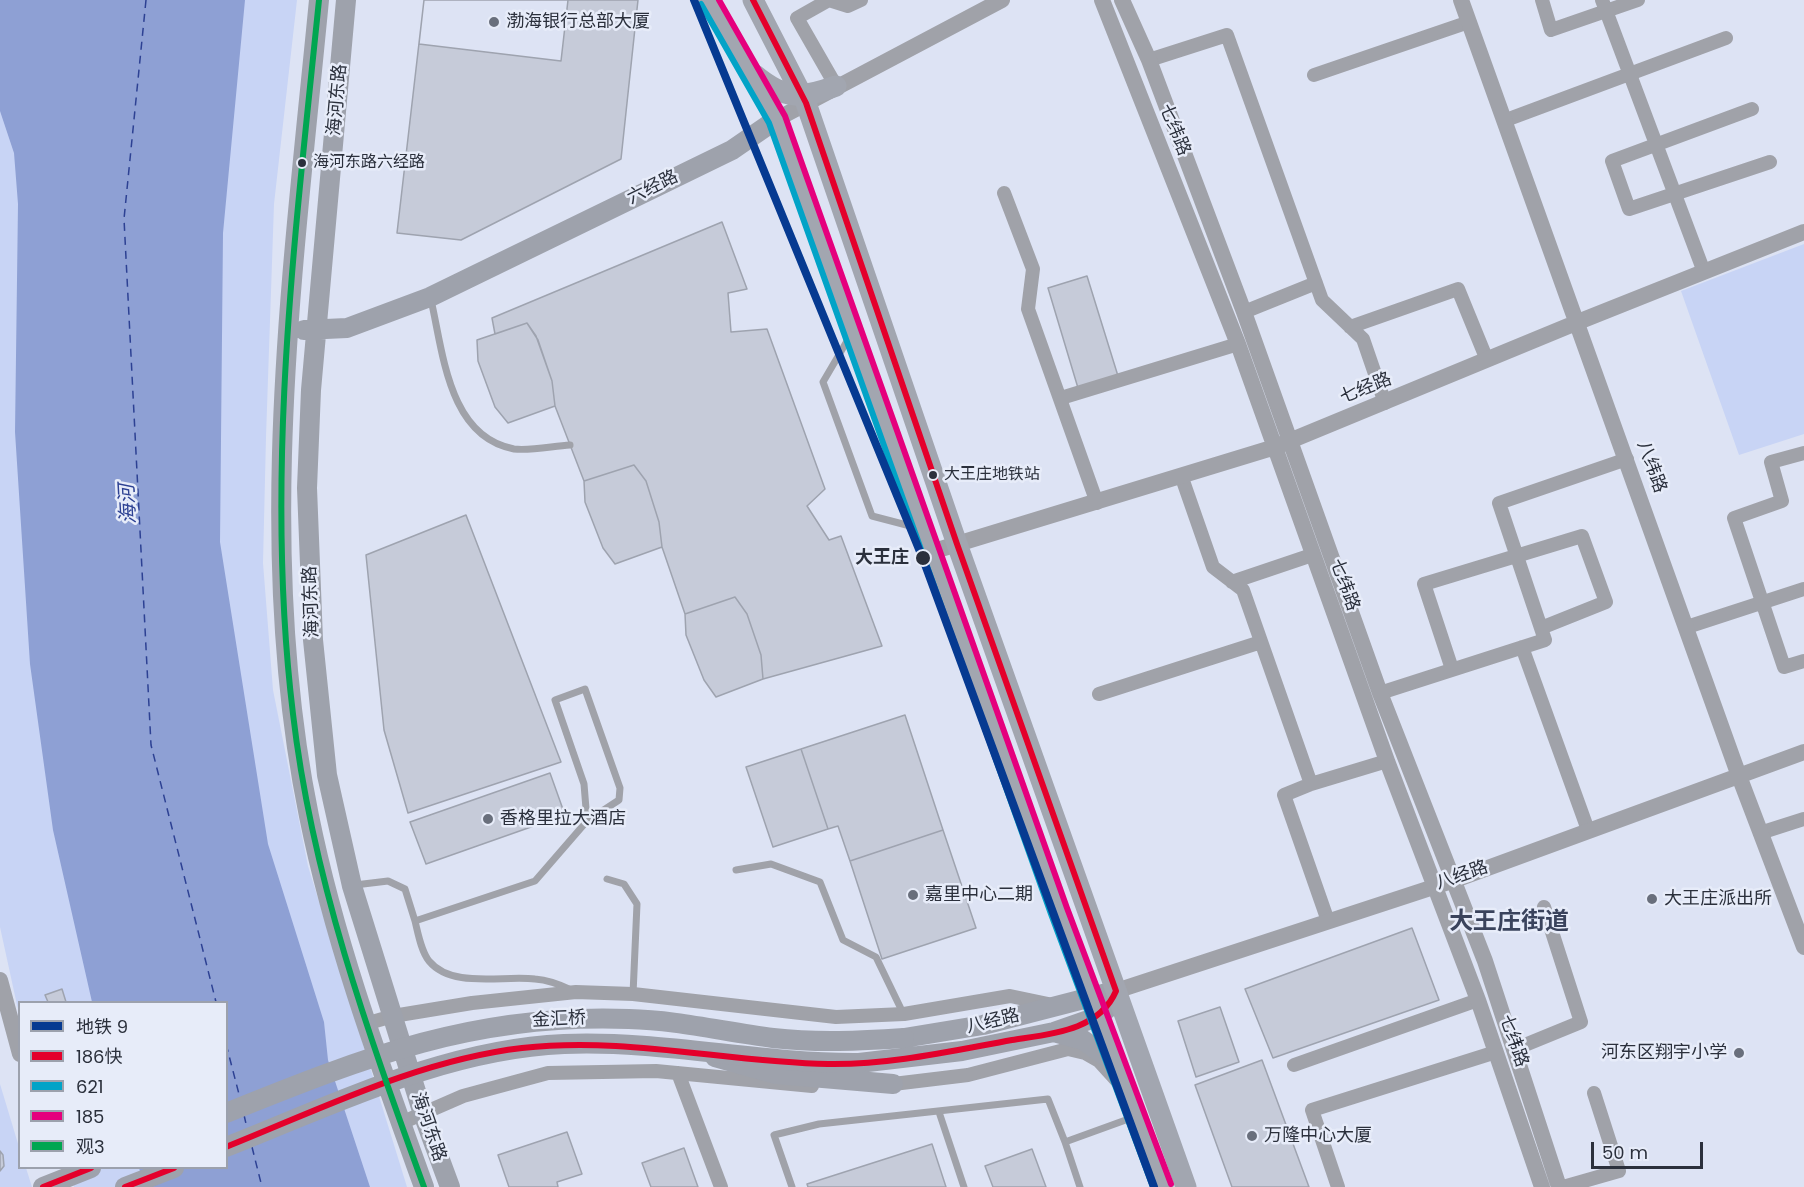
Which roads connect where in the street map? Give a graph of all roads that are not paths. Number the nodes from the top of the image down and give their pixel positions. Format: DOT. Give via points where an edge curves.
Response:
graph roads {
  1 [pos="319,0"];
  2 [pos="346,0"];
  3 [pos="709,0"];
  4 [pos="753,0"];
  5 [pos="861,0"];
  6 [pos="1001,0"];
  7 [pos="1102,0"];
  8 [pos="1122,0"];
  9 [pos="1461,0"];
  10 [pos="1542,0"];
  11 [pos="1638,0"];
  12 [pos="1604,5"];
  13 [pos="1469,22"];
  14 [pos="1726,38"];
  15 [pos="1149,60"];
  16 [pos="750,71"];
  17 [pos="1630,74"];
  18 [pos="1314,75"];
  19 [pos="836,86"];
  20 [pos="805,99"];
  21 [pos="1752,109"];
  22 [pos="777,119"];
  23 [pos="1506,120"];
  24 [pos="1656,145"];
  25 [pos="1770,162"];
  26 [pos="1004,193"];
  27 [pos="1675,194"];
  28 [pos="1804,232"];
  29 [pos="1704,272"];
  30 [pos="1316,283"];
  31 [pos="430,297"];
  32 [pos="1244,312"];
  33 [pos="1578,322"];
  34 [pos="1350,327"];
  35 [pos="287,329"];
  36 [pos="317,330"];
  37 [pos="852,333"];
  38 [pos="1238,344"];
  39 [pos="1487,360"];
  40 [pos="1061,398"];
  41 [pos="1385,403"];
  42 [pos="1292,441"];
  43 [pos="570,445"];
  44 [pos="1275,447"];
  45 [pos="1804,453"];
  46 [pos="1627,459"];
  47 [pos="1182,477"];
  48 [pos="1097,503"];
  49 [pos="923,530"];
  50 [pos="957,544"];
  51 [pos="931,552"];
  52 [pos="1312,555"];
  53 [pos="1517,556"];
  54 [pos="1232,582"];
  55 [pos="1804,589"];
  56 [pos="1762,602"];
  57 [pos="1688,627"];
  58 [pos="1541,628"];
  59 [pos="1261,642"];
  60 [pos="1522,647"];
  61 [pos="1804,661"];
  62 [pos="1452,669"];
  63 [pos="1380,693"];
  64 [pos="1099,694"];
  65 [pos="1804,752"];
  66 [pos="1387,761"];
  67 [pos="1739,776"];
  68 [pos="1311,784"];
  69 [pos="1804,819"];
  70 [pos="587,820"];
  71 [pos="1588,830"];
  72 [pos="1760,833"];
  73 [pos="736,870"];
  74 [pos="607,879"];
  75 [pos="1455,880"];
  76 [pos="352,885"];
  77 [pos="1434,886"];
  78 [pos="1544,907"];
  79 [pos="415,921"];
  80 [pos="1328,921"];
  81 [pos="1804,947"];
  82 [pos="0,980"];
  83 [pos="1116,991"];
  84 [pos="576,992"];
  85 [pos="633,994"];
  86 [pos="1478,1000"];
  87 [pos="1058,1006"];
  88 [pos="1094,1007"];
  89 [pos="904,1014"];
  90 [pos="393,1016"];
  91 [pos="365,1024"];
  92 [pos="1054,1032"];
  93 [pos="904,1038"];
  94 [pos="18,1047"];
  95 [pos="1515,1049"];
  96 [pos="1496,1052"];
  97 [pos="1118,1064"];
  98 [pos="1294,1065"];
  99 [pos="860,1072"];
  100 [pos="678,1073"];
  101 [pos="893,1084"];
  102 [pos="1128,1093"];
  103 [pos="1594,1093"];
  104 [pos="228,1112"];
  105 [pos="939,1112"];
  106 [pos="423,1114"];
  107 [pos="1137,1117"];
  108 [pos="401,1123"];
  109 [pos="1065,1142"];
  110 [pos="228,1146"];
  111 [pos="52,1169"];
  112 [pos="86,1169"];
  113 [pos="169,1169"];
  114 [pos="43,1187"];
  115 [pos="57,1187"];
  116 [pos="125,1187"];
  117 [pos="424,1187"];
  118 [pos="450,1187"];
  119 [pos="721,1187"];
  120 [pos="792,1187"];
  121 [pos="964,1187"];
  122 [pos="1080,1187"];
  123 [pos="1162,1187"];
  124 [pos="1186,1187"];
  125 [pos="1338,1187"];
  126 [pos="1542,1187"];
  127 [pos="1561,1187"];
  1 -- 35 [label="main road, 海河东路"];
  2 -- 36 [label="main road, 海河东路"];
  3 -- 16 [label="main road"];
  4 -- 20 [label="main road"];
  5 -- 19 [label="street" via="848,6 829,0 797,18"];
  6 -- 19 [label="street"];
  7 -- 38 [label="street, 七纬路"];
  8 -- 15 [label="street, 七纬路"];
  9 -- 13 [label="street, 八纬路"];
  10 -- 12 [label="street" via="1551,30"];
  11 -- 12 [label="street"];
  12 -- 17 [label="street"];
  13 -- 18 [label="street"];
  13 -- 23 [label="street, 八纬路"];
  14 -- 17 [label="street"];
  15 -- 30 [label="street" via="1227,35"];
  15 -- 32 [label="street, 七纬路"];
  16 -- 20 [label="main road" via="780,93"];
  16 -- 22 [label="main road"];
  17 -- 23 [label="street"];
  17 -- 24 [label="street"];
  19 -- 20 [label="main road"];
  20 -- 22 [label="street, 六经路"];
  20 -- 50 [label="main road"];
  21 -- 24 [label="street"];
  22 -- 31 [label="main road, 六经路" via="732,150"];
  22 -- 37 [label="main road"];
  23 -- 33 [label="street, 八纬路"];
  24 -- 27 [label="street"];
  24 -- 27 [label="street" via="1612,161 1629,209"];
  25 -- 27 [label="street"];
  26 -- 40 [label="street" via="1033,269 1028,309"];
  27 -- 29 [label="street"];
  28 -- 29 [label="street, 七经路"];
  29 -- 33 [label="street, 七经路"];
  30 -- 32 [label="street"];
  30 -- 34 [label="street" via="1322,300"];
  31 -- 36 [label="main road, 六经路" via="347,328"];
  31 -- 43 [label="lane" via="452,390 464,415 486,437 514,449"];
  32 -- 42 [label="street, 七纬路"];
  33 -- 39 [label="street, 七经路"];
  33 -- 46 [label="street, 八纬路"];
  34 -- 39 [label="street" via="1458,289"];
  34 -- 41 [label="street" via="1363,339"];
  35 -- 36 [label="main road, 六经路"];
  35 -- 91 [label="main road, 海河东路" via="281,510 285,626 295,730 326,890"];
  36 -- 76 [label="main road, 海河东路" via="310,390 307,488 313,640 327,775"];
  37 -- 49 [label="main road"];
  37 -- 49 [label="lane" via="823,381 872,516"];
  38 -- 40 [label="street"];
  38 -- 44 [label="street, 七纬路"];
  39 -- 41 [label="street, 七经路"];
  40 -- 48 [label="street"];
  41 -- 42 [label="street, 七经路"];
  42 -- 44 [label="street, 七经路"];
  42 -- 63 [label="street, 七纬路"];
  44 -- 47 [label="street, 七经路"];
  44 -- 52 [label="street, 七纬路"];
  45 -- 56 [label="street" via="1771,462 1782,501 1734,518"];
  46 -- 53 [label="street" via="1499,503"];
  46 -- 57 [label="street, 八纬路"];
  47 -- 48 [label="street, 七经路"];
  47 -- 54 [label="street" via="1213,567"];
  48 -- 50 [label="street, 七经路"];
  49 -- 51 [label="main road"];
  50 -- 51 [label="street, 七经路"];
  50 -- 83 [label="main road"];
  51 -- 88 [label="main road"];
  52 -- 54 [label="street"];
  52 -- 66 [label="street, 七纬路"];
  53 -- 58 [label="street"];
  53 -- 58 [label="street" via="1582,536 1606,602"];
  53 -- 62 [label="street" via="1424,584"];
  54 -- 59 [label="street" via="1243,590"];
  55 -- 56 [label="street"];
  56 -- 57 [label="street"];
  56 -- 61 [label="street" via="1784,667"];
  57 -- 67 [label="street, 八纬路"];
  58 -- 60 [label="street" via="1545,640"];
  59 -- 64 [label="street"];
  59 -- 68 [label="street"];
  60 -- 62 [label="street"];
  60 -- 71 [label="street"];
  62 -- 63 [label="street"];
  63 -- 75 [label="street, 七纬路"];
  65 -- 67 [label="street, 八经路"];
  66 -- 68 [label="street"];
  66 -- 77 [label="street, 七纬路"];
  67 -- 71 [label="street, 八经路"];
  67 -- 72 [label="street, 八纬路"];
  68 -- 80 [label="street" via="1284,795"];
  69 -- 72 [label="street"];
  70 -- 70 [label="lane" via="618,800 620,788 585,689 555,700 584,784"];
  70 -- 79 [label="lane" via="535,880"];
  71 -- 75 [label="street, 八经路"];
  72 -- 81 [label="street, 八纬路"];
  73 -- 89 [label="lane" via="771,864 820,882 843,940 876,957"];
  74 -- 85 [label="lane" via="624,884 637,904"];
  75 -- 77 [label="street, 八经路"];
  75 -- 95 [label="street, 七纬路"];
  76 -- 79 [label="lane" via="388,881 405,889"];
  76 -- 90 [label="main road, 海河东路"];
  77 -- 80 [label="street, 八经路"];
  77 -- 86 [label="street, 七纬路"];
  78 -- 95 [label="street" via="1581,1022"];
  79 -- 84 [label="lane" via="427,958 439,971 463,977 534,978"];
  80 -- 83 [label="street, 八经路"];
  82 -- 94 [label="street"];
  83 -- 88 [label="main road" via="1107,1008"];
  83 -- 124 [label="main road"];
  84 -- 85 [label="street"];
  84 -- 90 [label="street"];
  85 -- 89 [label="street" via="789,1014"];
  86 -- 96 [label="street, 七纬路"];
  86 -- 98 [label="street"];
  87 -- 88 [label="main road, 八经路"];
  87 -- 89 [label="street" via="1010,996"];
  87 -- 93 [label="main road, 八经路" via="983,1025"];
  88 -- 92 [label="main road, 八经路"];
  88 -- 97 [label="main road"];
  90 -- 91 [label="street"];
  90 -- 106 [label="main road, 海河东路"];
  91 -- 108 [label="main road, 海河东路"];
  92 -- 97 [label="main road" via="1083,1040"];
  92 -- 99 [label="main road, 八经路"];
  93 -- 104 [label="main road, 金汇桥, bridge" via="811,1041 632,1019 528,1021 467,1030 388,1051"];
  95 -- 127 [label="street, 七纬路"];
  96 -- 125 [label="street" via="1312,1110"];
  96 -- 126 [label="street, 七纬路"];
  97 -- 102 [label="main road"];
  99 -- 101 [label="main road"];
  99 -- 110 [label="main road, 金汇桥, bridge" via="637,1044 564,1044 499,1051 401,1078"];
  100 -- 101 [label="street" via="783,1085 849,1088"];
  100 -- 106 [label="street" via="548,1073 472,1093"];
  100 -- 119 [label="street"];
  101 -- 102 [label="street" via="968,1075 1068,1049 1099,1061"];
  102 -- 107 [label="main road"];
  103 -- 127 [label="street" via="1619,1171"];
  105 -- 109 [label="lane" via="1048,1099"];
  105 -- 120 [label="lane" via="819,1124 774,1136"];
  105 -- 121 [label="lane"];
  106 -- 108 [label="street"];
  106 -- 118 [label="main road, 海河东路"];
  107 -- 109 [label="lane"];
  107 -- 123 [label="main road"];
  108 -- 117 [label="main road, 海河东路"];
  109 -- 122 [label="lane"];
  111 -- 115 [label="street"];
  112 -- 114 [label="main road, bridge"];
  113 -- 116 [label="main road"];
}
